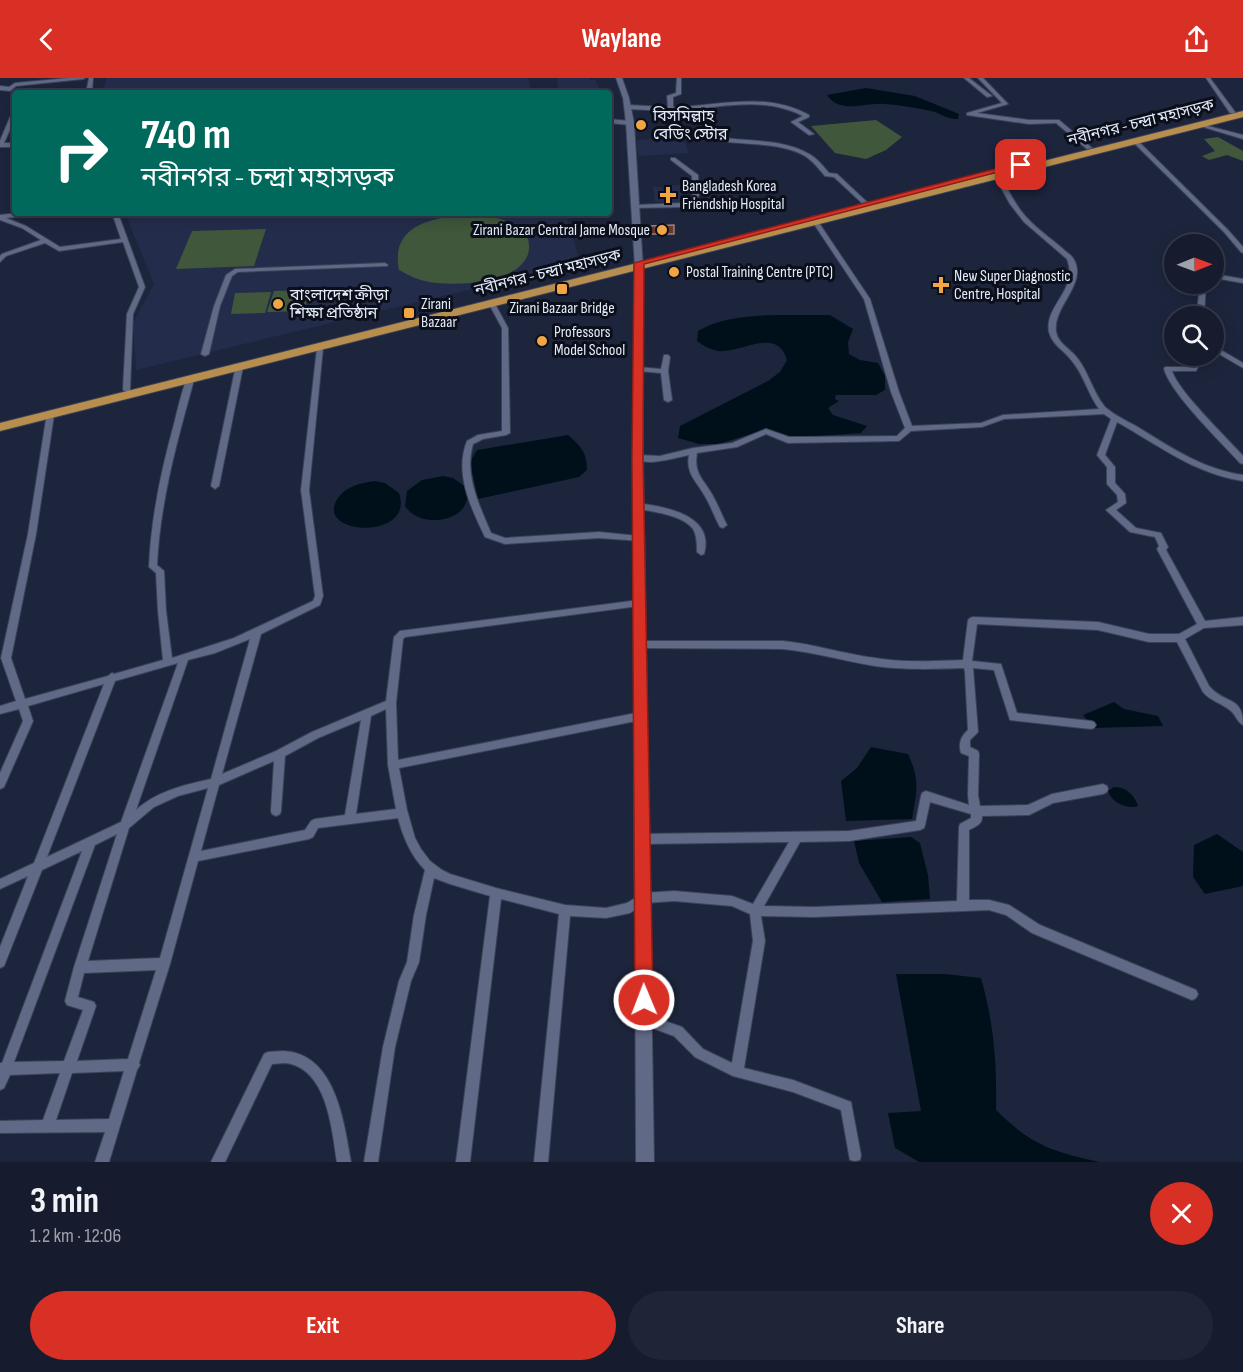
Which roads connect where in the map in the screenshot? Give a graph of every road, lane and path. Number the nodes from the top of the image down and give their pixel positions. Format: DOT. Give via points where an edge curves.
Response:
graph roads {
  1 [pos="82,78"];
  2 [pos="619,78"];
  3 [pos="679,78"];
  4 [pos="966,78"];
  5 [pos="980,78"];
  6 [pos="1208,78"];
  7 [pos="0,88"];
  8 [pos="1001,101"];
  9 [pos="627,107"];
  10 [pos="671,109"];
  11 [pos="1243,109"];
  12 [pos="1232,112"];
  13 [pos="1243,114"];
  14 [pos="12,118"];
  15 [pos="612,121"];
  16 [pos="630,123"];
  17 [pos="1202,125"];
  18 [pos="811,134"];
  19 [pos="1243,137"];
  20 [pos="717,140"];
  21 [pos="1136,142"];
  22 [pos="0,145"];
  23 [pos="1089,148"];
  24 [pos="673,159"];
  25 [pos="998,177"];
  26 [pos="865,203"];
  27 [pos="636,207"];
  28 [pos="116,216"];
  29 [pos="0,218"];
  30 [pos="815,220"];
  31 [pos="124,240"];
  32 [pos="44,241"];
  33 [pos="1243,251"];
  34 [pos="0,260"];
  35 [pos="385,265"];
  36 [pos="639,265"];
  37 [pos="1224,278"];
  38 [pos="1243,281"];
  39 [pos="492,304"];
  40 [pos="320,348"];
  41 [pos="205,354"];
  42 [pos="1224,354"];
  43 [pos="666,357"];
  44 [pos="1195,366"];
  45 [pos="1243,366"];
  46 [pos="239,367"];
  47 [pos="638,369"];
  48 [pos="664,371"];
  49 [pos="190,380"];
  50 [pos="127,389"];
  51 [pos="668,400"];
  52 [pos="1106,411"];
  53 [pos="50,415"];
  54 [pos="1115,417"];
  55 [pos="0,419"];
  56 [pos="0,428"];
  57 [pos="909,429"];
  58 [pos="693,451"];
  59 [pos="638,458"];
  60 [pos="1243,461"];
  61 [pos="1243,478"];
  62 [pos="215,486"];
  63 [pos="638,506"];
  64 [pos="723,525"];
  65 [pos="639,538"];
  66 [pos="701,552"];
  67 [pos="639,603"];
  68 [pos="1243,621"];
  69 [pos="1202,625"];
  70 [pos="257,632"];
  71 [pos="1180,638"];
  72 [pos="640,644"];
  73 [pos="185,657"];
  74 [pos="168,662"];
  75 [pos="967,664"];
  76 [pos="112,677"];
  77 [pos="22,703"];
  78 [pos="392,703"];
  79 [pos="0,710"];
  80 [pos="367,712"];
  81 [pos="641,716"];
  82 [pos="1243,721"];
  83 [pos="1091,725"];
  84 [pos="280,754"];
  85 [pos="393,765"];
  86 [pos="215,782"];
  87 [pos="0,784"];
  88 [pos="1103,789"];
  89 [pos="276,811"];
  90 [pos="975,811"];
  91 [pos="403,813"];
  92 [pos="350,820"];
  93 [pos="125,825"];
  94 [pos="797,837"];
  95 [pos="642,839"];
  96 [pos="91,840"];
  97 [pos="194,857"];
  98 [pos="39,864"];
  99 [pos="431,867"];
  100 [pos="0,884"];
  101 [pos="496,893"];
  102 [pos="643,898"];
  103 [pos="963,904"];
  104 [pos="565,910"];
  105 [pos="755,911"];
  106 [pos="0,962"];
  107 [pos="164,964"];
  108 [pos="80,967"];
  109 [pos="1192,994"];
  110 [pos="645,1020"];
  111 [pos="134,1065"];
  112 [pos="69,1067"];
  113 [pos="3,1069"];
  114 [pos="737,1072"];
  115 [pos="0,1084"];
  116 [pos="113,1125"];
  117 [pos="0,1127"];
  118 [pos="47,1127"];
  119 [pos="855,1155"];
  120 [pos="102,1162"];
  121 [pos="218,1162"];
  122 [pos="344,1162"];
  123 [pos="371,1162"];
  124 [pos="463,1162"];
  125 [pos="541,1162"];
  126 [pos="645,1162"];
  1 -- 7 [label="street"];
  2 -- 9 [label="street"];
  3 -- 10 [label="street" via="678,94 670,96"];
  4 -- 8 [label="street"];
  5 -- 8 [label="street"];
  6 -- 12 [label="street"];
  8 -- 23 [label="street" via="1005,104 969,114 1029,122 1057,121"];
  9 -- 10 [label="street"];
  9 -- 16 [label="street"];
  10 -- 18 [label="street" via="736,102 795,108 807,116 794,122"];
  11 -- 12 [label="highway, নবীনগর - চন্দ্রা মহাসড়ক"];
  12 -- 23 [label="highway, নবীনগর - চন্দ্রা মহাসড়ক"];
  13 -- 17 [label="highway, নবীনগর - চন্দ্রা মহাসড়ক"];
  14 -- 22 [label="street"];
  15 -- 16 [label="street"];
  16 -- 27 [label="street"];
  17 -- 19 [label="street"];
  17 -- 21 [label="highway, নবীনগর - চন্দ্রা মহাসড়ক"];
  20 -- 26 [label="street" via="799,150"];
  21 -- 25 [label="highway, নবীনগর - চন্দ্রা মহাসড়ক"];
  21 -- 33 [label="street"];
  23 -- 26 [label="highway, নবীনগর - চন্দ্রা মহাসড়ক"];
  24 -- 27 [label="street" via="694,175 693,201"];
  25 -- 30 [label="highway, নবীনগর - চন্দ্রা মহাসড়ক"];
  25 -- 52 [label="street" via="1026,221 1070,258 1074,266 1074,279 1052,333 1068,350"];
  26 -- 30 [label="highway, নবীনগর - চন্দ্রা মহাসড়ক"];
  27 -- 36 [label="street"];
  28 -- 31 [label="street"];
  29 -- 32 [label="street" via="24,227"];
  30 -- 36 [label="highway, নবীনগর - চন্দ্রা মহাসড়ক"];
  30 -- 57 [label="street" via="867,299"];
  31 -- 32 [label="street" via="59,249"];
  31 -- 50 [label="street" via="142,287 130,314"];
  32 -- 34 [label="street" via="4,255"];
  35 -- 41 [label="street" via="237,270 229,275 217,306"];
  36 -- 39 [label="highway, নবীনগর - চন্দ্রা মহাসড়ক"];
  36 -- 47 [label="street"];
  36 -- 50 [label="highway, নবীনগর - চন্দ্রা মহাসড়ক"];
  37 -- 38 [label="street"];
  39 -- 40 [label="highway, নবীনগর - চন্দ্রা মহাসড়ক"];
  39 -- 65 [label="street" via="505,328 506,433 470,443 465,467 467,485 488,535 505,541"];
  40 -- 46 [label="highway, নবীনগর - চন্দ্রা মহাসড়ক"];
  40 -- 70 [label="street" via="305,490 319,599 314,606"];
  42 -- 45 [label="street"];
  43 -- 48 [label="street"];
  44 -- 60 [label="street" via="1168,369 1187,399"];
  46 -- 49 [label="highway, নবীনগর - চন্দ্রা মহাসড়ক"];
  46 -- 62 [label="street"];
  47 -- 48 [label="street"];
  47 -- 59 [label="street"];
  48 -- 51 [label="street"];
  49 -- 53 [label="highway, নবীনগর - চন্দ্রা মহাসড়ক"];
  49 -- 74 [label="street" via="154,532 153,567 160,571"];
  50 -- 55 [label="highway, নবীনগর - চন্দ্রা মহাসড়ক"];
  52 -- 54 [label="street"];
  52 -- 57 [label="street" via="1003,417 982,425"];
  53 -- 56 [label="highway, নবীনগর - চন্দ্রা মহাসড়ক"];
  53 -- 77 [label="street" via="32,534 6,658"];
  54 -- 61 [label="street" via="1183,458 1212,471"];
  54 -- 69 [label="street" via="1101,455 1111,467 1111,484 1121,494 1122,503 1110,510 1133,530 1158,535 1164,547 1161,549"];
  57 -- 58 [label="street" via="899,438 802,440 788,440 766,431 734,445"];
  58 -- 59 [label="street" via="660,459"];
  58 -- 64 [label="street" via="691,468 695,478"];
  59 -- 63 [label="street"];
  63 -- 65 [label="street"];
  63 -- 66 [label="street" via="661,509 690,521 699,532"];
  65 -- 67 [label="street"];
  67 -- 72 [label="street"];
  67 -- 78 [label="street" via="403,634 399,637"];
  68 -- 69 [label="street"];
  69 -- 71 [label="street"];
  70 -- 73 [label="street"];
  70 -- 86 [label="street"];
  71 -- 75 [label="street" via="1149,638 1098,626 973,620"];
  71 -- 82 [label="street" via="1206,689 1235,708"];
  72 -- 75 [label="street" via="804,646 877,663"];
  72 -- 81 [label="street"];
  73 -- 74 [label="street"];
  73 -- 93 [label="street"];
  74 -- 76 [label="street"];
  75 -- 83 [label="street" via="998,667 1013,717"];
  75 -- 90 [label="street" via="973,732 964,742 965,750 974,754"];
  76 -- 77 [label="street"];
  76 -- 98 [label="street"];
  77 -- 79 [label="street"];
  77 -- 87 [label="street" via="28,721"];
  78 -- 80 [label="street"];
  78 -- 85 [label="street"];
  80 -- 84 [label="street"];
  80 -- 92 [label="street"];
  81 -- 85 [label="street"];
  81 -- 95 [label="street"];
  84 -- 86 [label="street"];
  84 -- 89 [label="street"];
  85 -- 91 [label="street"];
  86 -- 93 [label="street" via="150,804"];
  86 -- 97 [label="street"];
  88 -- 90 [label="street" via="1052,799 1029,810"];
  90 -- 94 [label="street" via="926,796 920,825 849,837"];
  90 -- 103 [label="street" via="977,820 964,827"];
  91 -- 92 [label="street"];
  91 -- 99 [label="street" via="408,837"];
  92 -- 97 [label="street" via="315,824 306,835"];
  93 -- 96 [label="street"];
  93 -- 108 [label="street"];
  94 -- 95 [label="street"];
  94 -- 105 [label="street"];
  95 -- 102 [label="street"];
  96 -- 98 [label="street"];
  96 -- 113 [label="street"];
  97 -- 107 [label="street"];
  98 -- 100 [label="street"];
  98 -- 106 [label="street"];
  99 -- 101 [label="street" via="439,874"];
  99 -- 123 [label="street" via="413,962 389,1047"];
  101 -- 104 [label="street"];
  101 -- 124 [label="street"];
  102 -- 104 [label="street" via="630,908 606,912"];
  102 -- 105 [label="street" via="710,898 732,901"];
  102 -- 110 [label="street"];
  103 -- 105 [label="street"];
  103 -- 109 [label="street" via="1009,910 1036,929"];
  104 -- 125 [label="street"];
  105 -- 114 [label="street" via="759,941"];
  107 -- 108 [label="street"];
  107 -- 111 [label="street"];
  108 -- 112 [label="street" via="71,1001 90,1006"];
  110 -- 114 [label="street" via="678,1031 699,1053"];
  110 -- 126 [label="street"];
  111 -- 112 [label="street"];
  111 -- 116 [label="street"];
  112 -- 113 [label="street"];
  112 -- 118 [label="street"];
  113 -- 115 [label="street"];
  114 -- 119 [label="street" via="793,1086 847,1106"];
  116 -- 118 [label="street"];
  116 -- 120 [label="street"];
  117 -- 118 [label="street"];
  121 -- 122 [label="street" via="268,1058 290,1058 311,1067 328,1091"];
}
